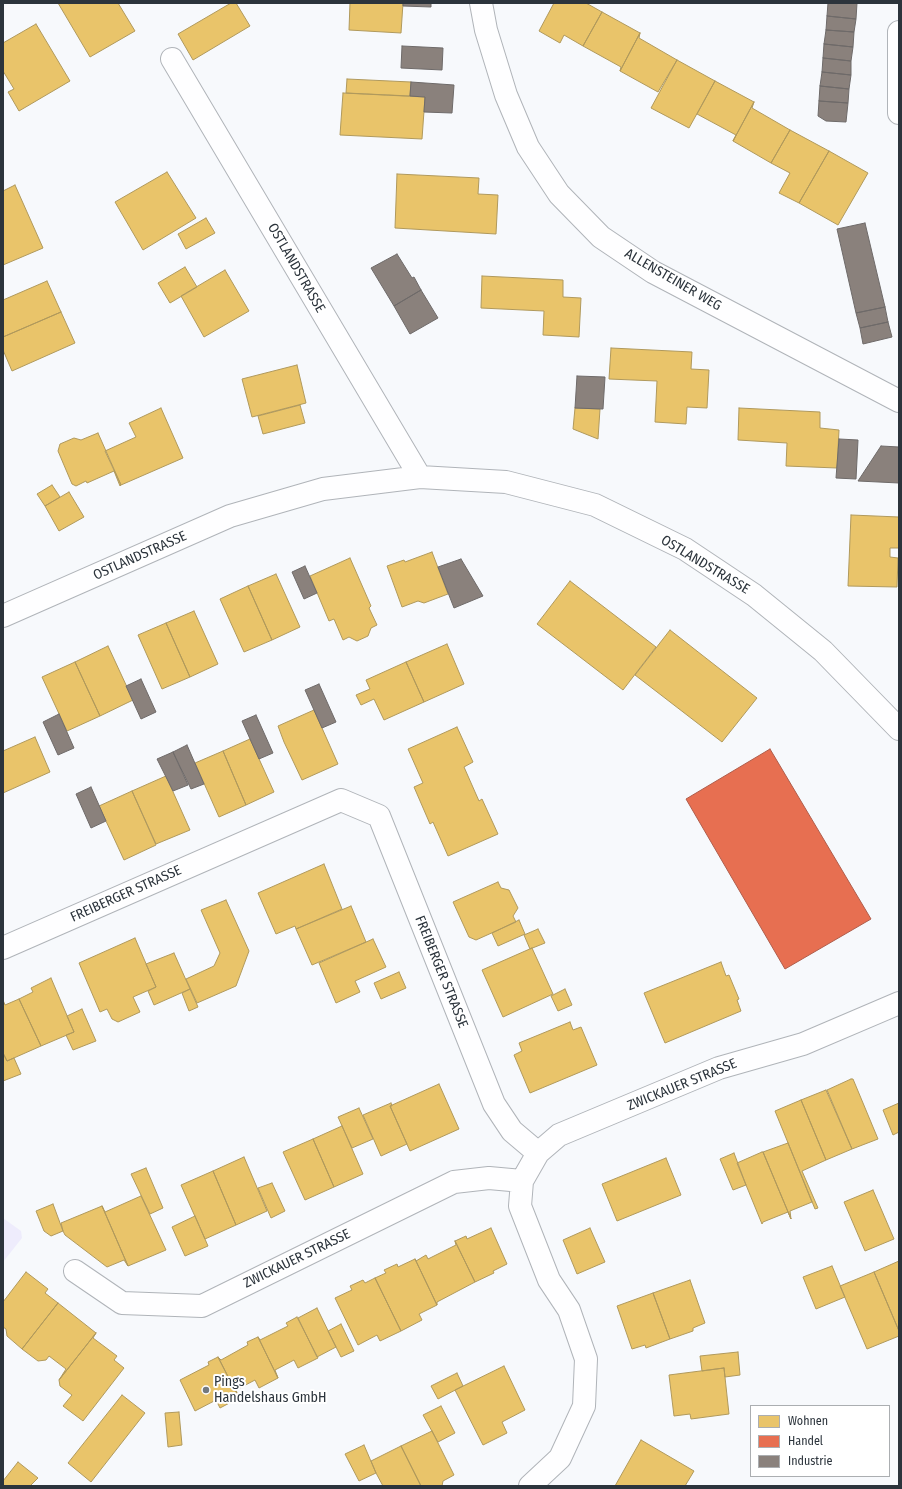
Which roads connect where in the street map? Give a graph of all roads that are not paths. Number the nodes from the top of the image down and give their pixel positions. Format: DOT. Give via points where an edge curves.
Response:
graph roads {
  1 [pos="482,3"];
  2 [pos="899,32"];
  3 [pos="172,59"];
  4 [pos="899,113"];
  5 [pos="899,401"];
  6 [pos="420,477"];
  7 [pos="3,616"];
  8 [pos="899,729"];
  9 [pos="3,948"];
  10 [pos="899,1004"];
  11 [pos="538,1153"];
  12 [pos="522,1181"];
  13 [pos="75,1271"];
  14 [pos="530,1486"];
  1 -- 5 [label="street, ALLENSTEINER WEG" via="486,30 506,95 528,147 559,194 601,237 653,272"];
  2 -- 4 [label="street"];
  3 -- 6 [label="street, OSTLANDSTRASSE"];
  6 -- 7 [label="street, OSTLANDSTRASSE" via="323,489 230,516"];
  6 -- 8 [label="street, OSTLANDSTRASSE" via="506,482 595,506 685,549 754,595 823,651"];
  9 -- 11 [label="street, FREIBERGER STRASSE" via="341,800 379,816 494,1104 512,1131"];
  10 -- 11 [label="street, ZWICKAUER STRASSE" via="803,1044 712,1071 559,1135"];
  11 -- 12 [label="street"];
  12 -- 13 [label="street, ZWICKAUER STRASSE" via="489,1178 454,1182 202,1306 122,1303"];
  12 -- 14 [label="street" via="520,1206 548,1280 570,1310 586,1359 584,1406 560,1458"];
}
